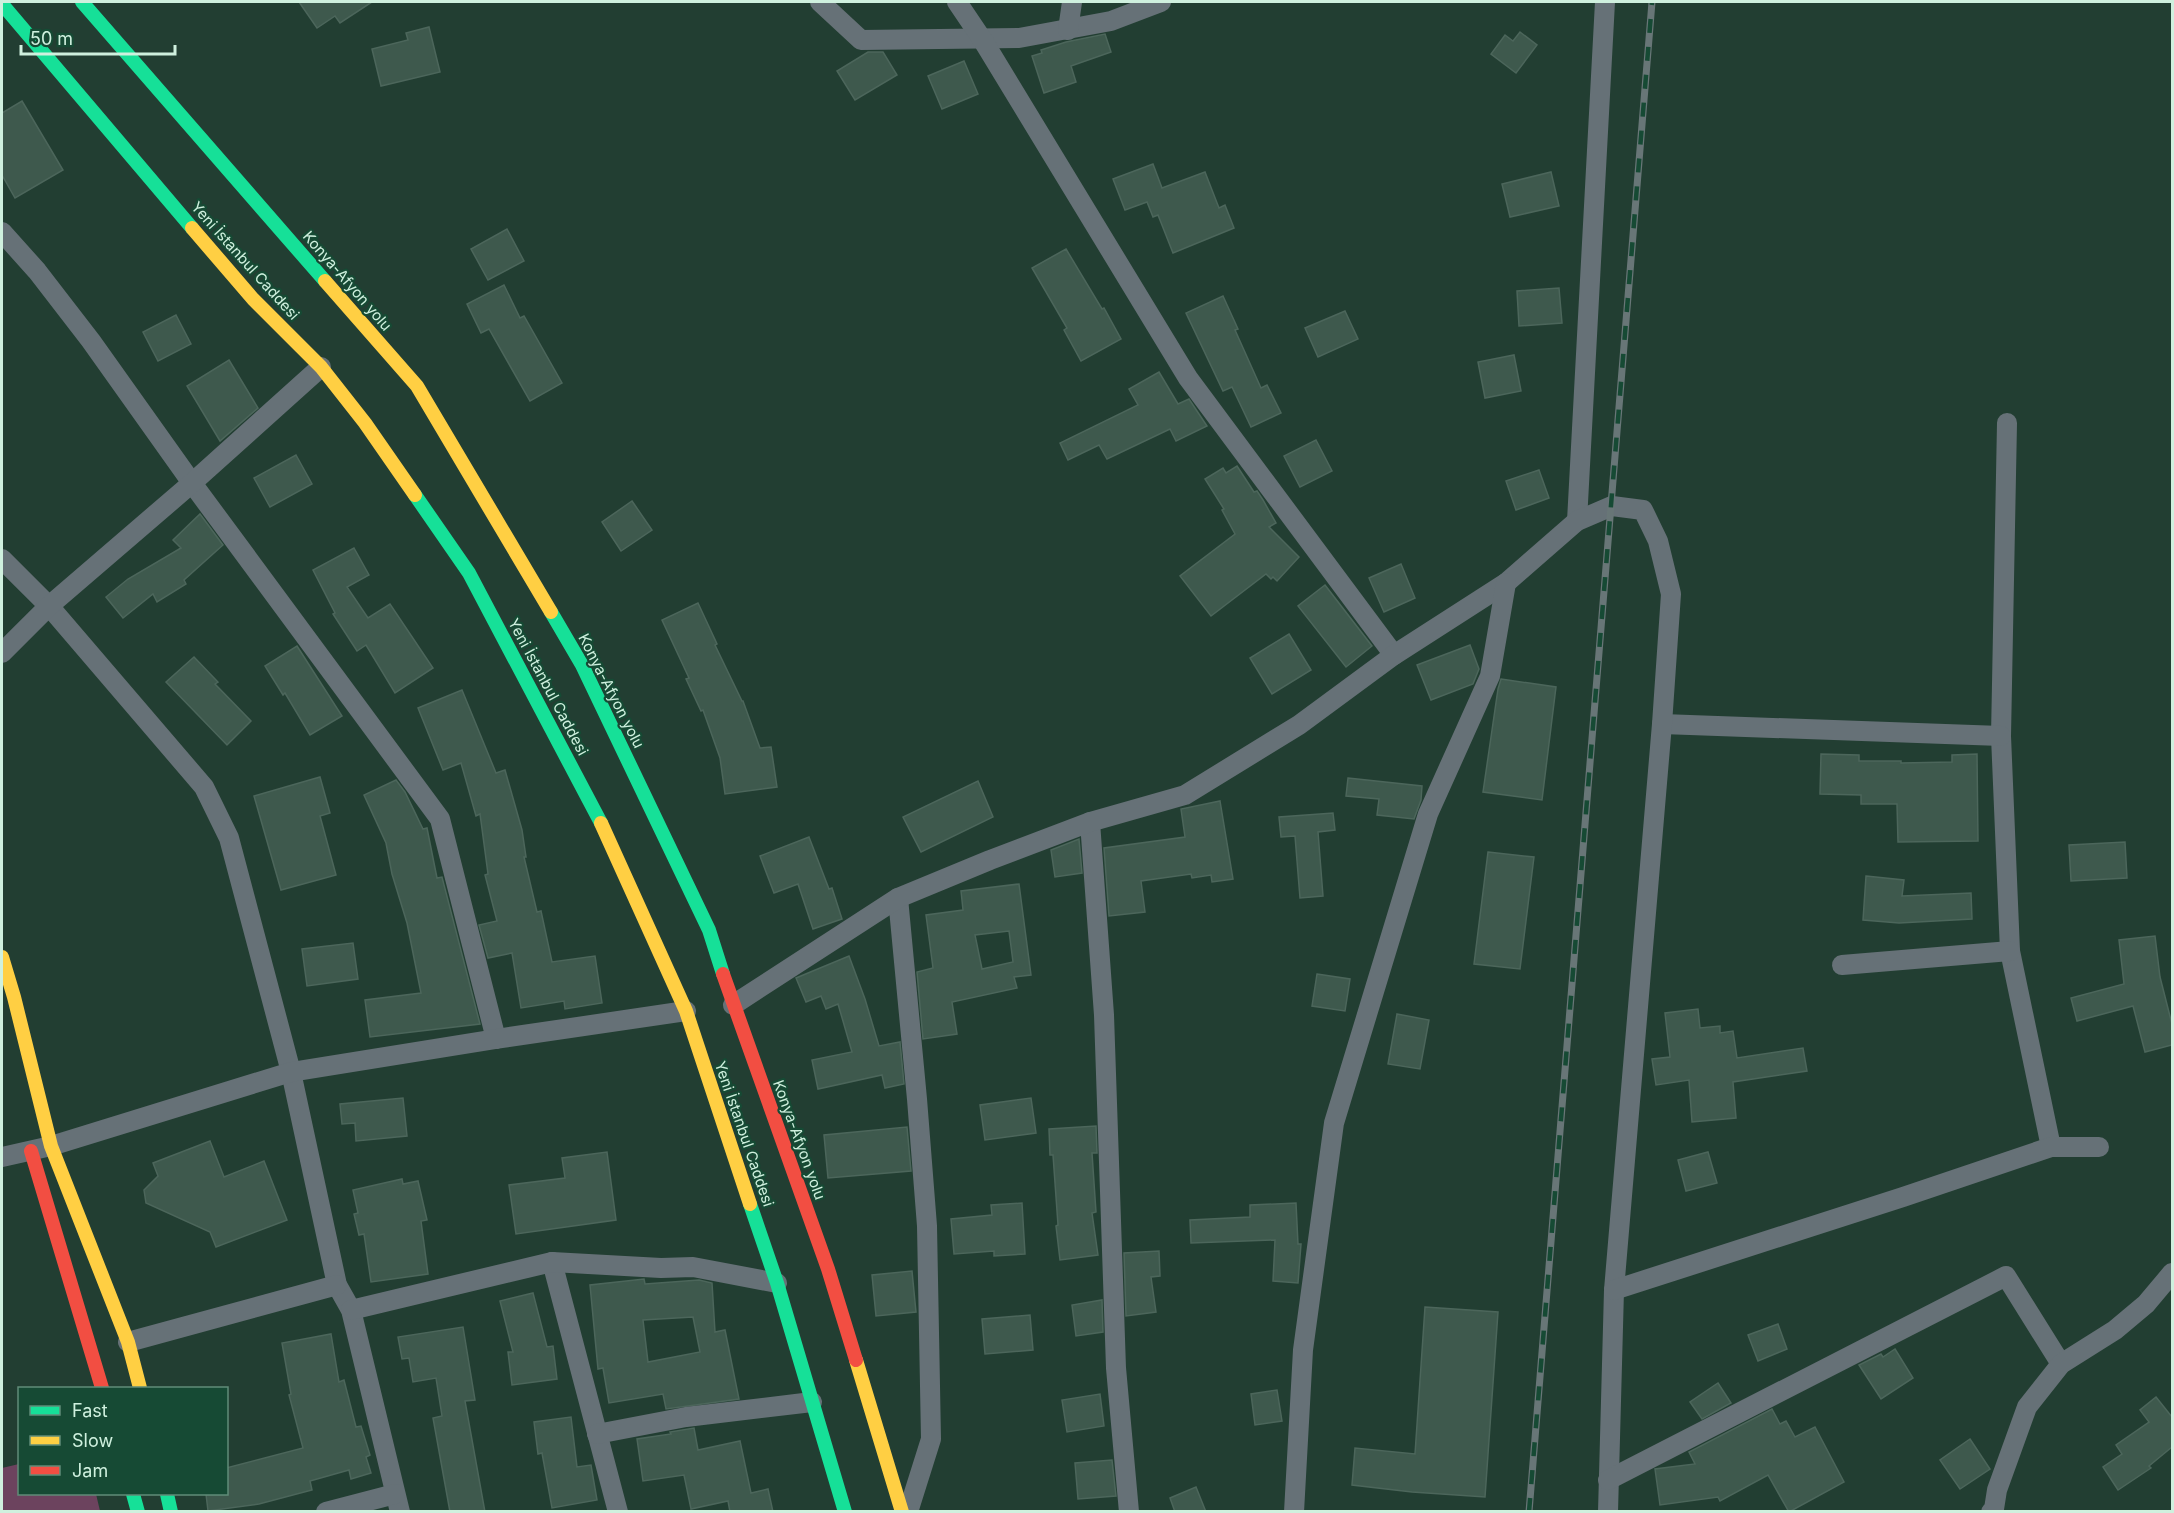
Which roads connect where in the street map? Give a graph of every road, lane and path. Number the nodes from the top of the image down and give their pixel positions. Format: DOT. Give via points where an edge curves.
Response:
graph roads {
  1 [pos="82,2"];
  2 [pos="820,2"];
  3 [pos="1072,2"];
  4 [pos="1161,2"];
  5 [pos="1605,2"];
  6 [pos="2,4"];
  7 [pos="963,5"];
  8 [pos="1068,30"];
  9 [pos="982,39"];
  10 [pos="2,232"];
  11 [pos="321,367"];
  12 [pos="2007,423"];
  13 [pos="192,483"];
  14 [pos="1577,521"];
  15 [pos="2,560"];
  16 [pos="1506,583"];
  17 [pos="49,606"];
  18 [pos="2,653"];
  19 [pos="1394,654"];
  20 [pos="1662,724"];
  21 [pos="2001,736"];
  22 [pos="1090,822"];
  23 [pos="898,898"];
  24 [pos="2010,951"];
  25 [pos="2,957"];
  26 [pos="1842,965"];
  27 [pos="733,1005"];
  28 [pos="686,1011"];
  29 [pos="496,1039"];
  30 [pos="291,1072"];
  31 [pos="51,1146"];
  32 [pos="2051,1146"];
  33 [pos="2099,1148"];
  34 [pos="32,1151"];
  35 [pos="2,1157"];
  36 [pos="552,1262"];
  37 [pos="2172,1273"];
  38 [pos="777,1283"];
  39 [pos="337,1285"];
  40 [pos="1614,1290"];
  41 [pos="351,1310"];
  42 [pos="128,1342"];
  43 [pos="2061,1364"];
  44 [pos="101,1387"];
  45 [pos="139,1387"];
  46 [pos="812,1402"];
  47 [pos="597,1434"];
  48 [pos="1608,1480"];
  49 [pos="133,1495"];
  50 [pos="167,1495"];
  51 [pos="397,1503"];
  52 [pos="138,1512"];
  53 [pos="171,1512"];
  54 [pos="326,1512"];
  55 [pos="618,1512"];
  56 [pos="845,1512"];
  57 [pos="902,1512"];
  58 [pos="908,1512"];
  59 [pos="1129,1512"];
  60 [pos="1294,1512"];
  61 [pos="1608,1512"];
  62 [pos="1990,1512"];
  1 -- 27 [label="main road, Konya-Afyon yolu" via="417,386 582,665 709,930"];
  2 -- 9 [label="street" via="861,40"];
  3 -- 8 [label="street"];
  4 -- 8 [label="street" via="1111,21"];
  5 -- 14 [label="street"];
  6 -- 11 [label="main road, Yeni İstanbul Caddesi" via="253,299"];
  7 -- 9 [label="street"];
  8 -- 9 [label="street"];
  9 -- 19 [label="street" via="1188,378"];
  10 -- 13 [label="street" via="91,341"];
  11 -- 13 [label="street"];
  11 -- 28 [label="main road, Yeni İstanbul Caddesi" via="365,423 469,573 597,813"];
  12 -- 21 [label="street"];
  13 -- 17 [label="street"];
  13 -- 29 [label="street" via="440,819"];
  14 -- 16 [label="street"];
  14 -- 20 [label="street" via="1612,506 1643,510 1658,540 1671,594"];
  15 -- 17 [label="street"];
  16 -- 19 [label="street"];
  16 -- 60 [label="street" via="1490,676 1428,814 1334,1123 1303,1350"];
  17 -- 18 [label="street"];
  17 -- 30 [label="street" via="204,787 229,838"];
  19 -- 22 [label="street" via="1299,725 1185,795"];
  20 -- 21 [label="street"];
  20 -- 40 [label="street"];
  21 -- 24 [label="street"];
  22 -- 23 [label="street"];
  22 -- 59 [label="street" via="1104,1015 1116,1368"];
  23 -- 27 [label="street"];
  23 -- 58 [label="street" via="927,1226 931,1439"];
  24 -- 26 [label="street"];
  24 -- 32 [label="street"];
  25 -- 31 [label="main road"];
  27 -- 57 [label="main road, Konya-Afyon yolu" via="828,1269"];
  28 -- 29 [label="street"];
  28 -- 38 [label="main road, Yeni İstanbul Caddesi"];
  29 -- 30 [label="street"];
  30 -- 31 [label="street"];
  30 -- 39 [label="street"];
  31 -- 34 [label="street"];
  31 -- 42 [label="main road"];
  32 -- 33 [label="street"];
  32 -- 40 [label="street"];
  34 -- 35 [label="street"];
  34 -- 44 [label="main road"];
  36 -- 38 [label="street" via="693,1267"];
  36 -- 41 [label="street"];
  36 -- 47 [label="street"];
  37 -- 43 [label="street" via="2146,1304 2115,1330"];
  38 -- 46 [label="main road, Yeni İstanbul Caddesi"];
  39 -- 41 [label="street"];
  39 -- 42 [label="street"];
  40 -- 48 [label="street"];
  41 -- 51 [label="street"];
  42 -- 45 [label="main road"];
  43 -- 48 [label="street" via="2006,1276"];
  43 -- 62 [label="street" via="2027,1407"];
  46 -- 47 [label="street" via="686,1417"];
  46 -- 56 [label="main road, Yeni İstanbul Caddesi"];
  47 -- 55 [label="street"];
  48 -- 61 [label="street"];
  49 -- 52 [label="main road"];
  50 -- 53 [label="main road"];
  51 -- 54 [label="street"];
}
